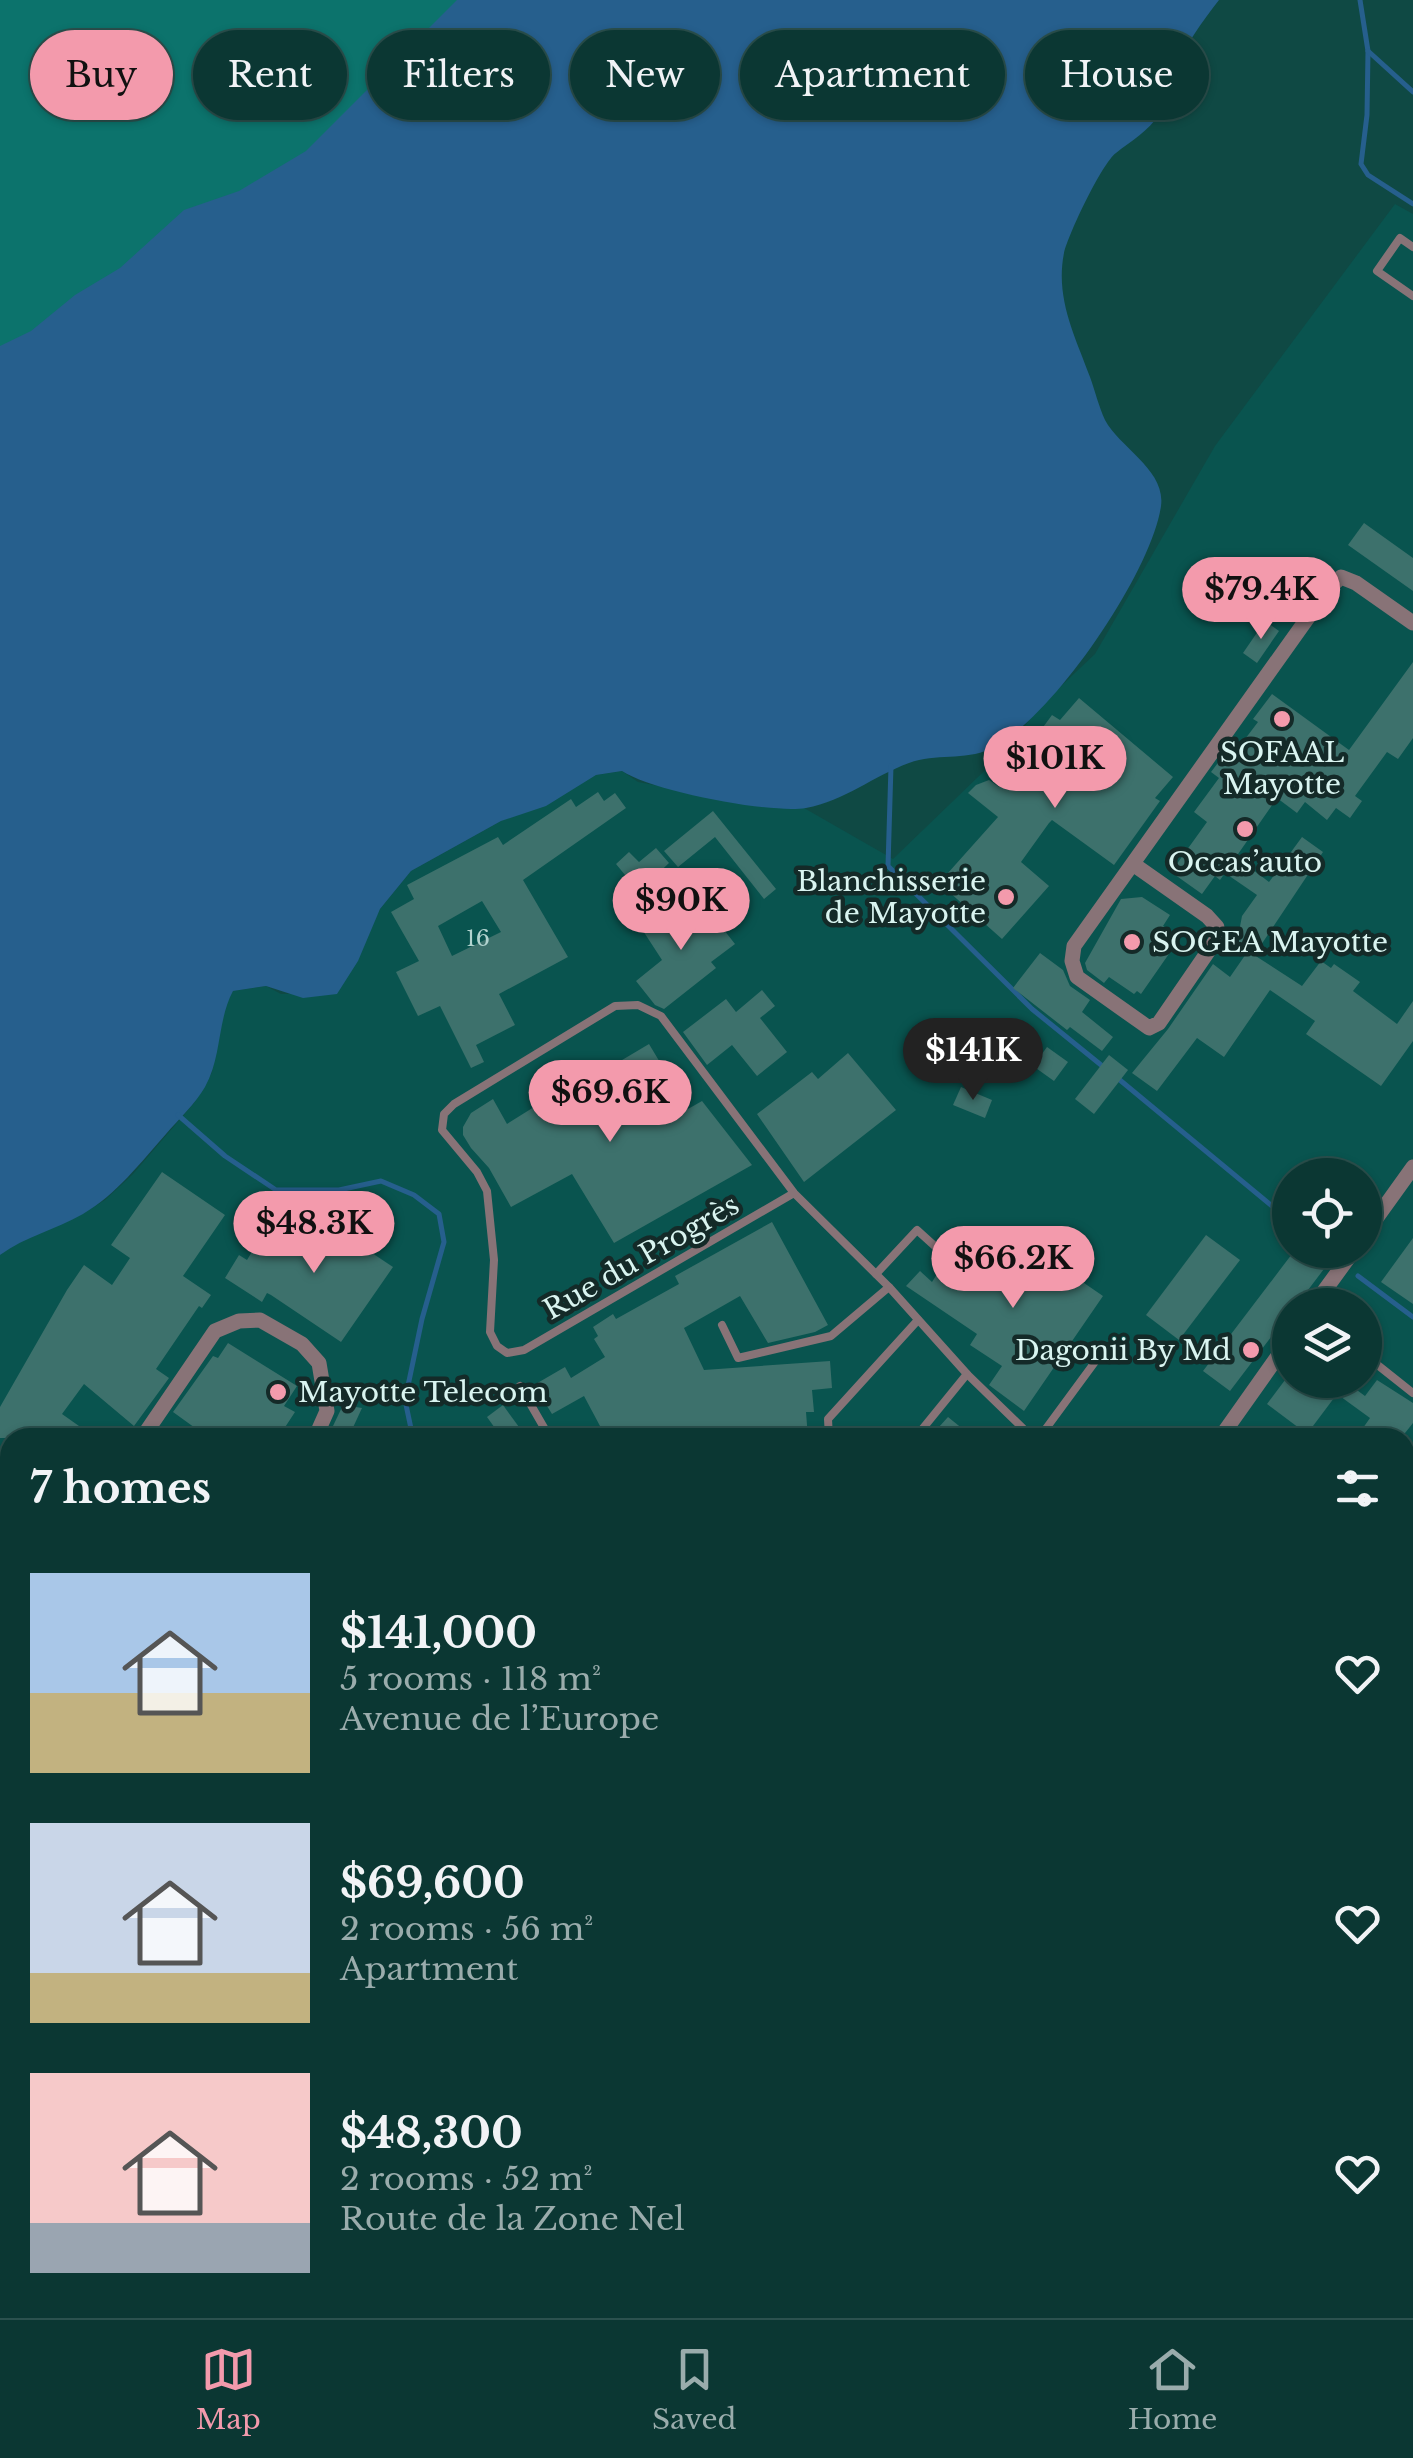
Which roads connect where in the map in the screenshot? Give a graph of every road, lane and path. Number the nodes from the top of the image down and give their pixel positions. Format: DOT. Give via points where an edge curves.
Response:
graph roads {
  1 [pos="1413,247"];
  2 [pos="1413,296"];
  3 [pos="1413,623"];
  4 [pos="1134,864"];
  5 [pos="1413,1167"];
  6 [pos="794,1193"];
  7 [pos="1382,1210"];
  8 [pos="956,1233"];
  9 [pos="876,1274"];
  10 [pos="889,1287"];
  11 [pos="918,1320"];
  12 [pos="722,1326"];
  13 [pos="1103,1351"];
  14 [pos="1272,1364"];
  15 [pos="1382,1368"];
  16 [pos="968,1374"];
  17 [pos="520,1386"];
  18 [pos="1413,1393"];
  19 [pos="149,1428"];
  20 [pos="319,1428"];
  21 [pos="544,1428"];
  22 [pos="829,1428"];
  23 [pos="923,1428"];
  24 [pos="1025,1428"];
  25 [pos="1044,1428"];
  26 [pos="1227,1428"];
  1 -- 2 [label="lane" via="1400,238 1377,271"];
  3 -- 4 [label="street" via="1341,577"];
  4 -- 4 [label="street" via="1216,926 1216,940 1149,1028 1077,977 1072,962 1074,946"];
  5 -- 7 [label="street"];
  6 -- 6 [label="lane, Rue du Progrès" via="524,1350 507,1353 490,1332 494,1260 486,1191 442,1130 444,1114 615,1006 638,1005 662,1016"];
  6 -- 9 [label="lane"];
  8 -- 9 [label="lane" via="938,1249 918,1230"];
  9 -- 10 [label="lane"];
  10 -- 11 [label="lane"];
  10 -- 12 [label="lane" via="831,1336 768,1353 738,1358"];
  11 -- 16 [label="lane"];
  11 -- 22 [label="lane" via="828,1419"];
  13 -- 25 [label="lane"];
  14 -- 26 [label="street"];
  15 -- 18 [label="lane"];
  16 -- 23 [label="lane"];
  16 -- 24 [label="lane"];
  17 -- 21 [label="lane"];
  19 -- 20 [label="street" via="214,1331 260,1320 302,1344 319,1363 327,1411"];
}
